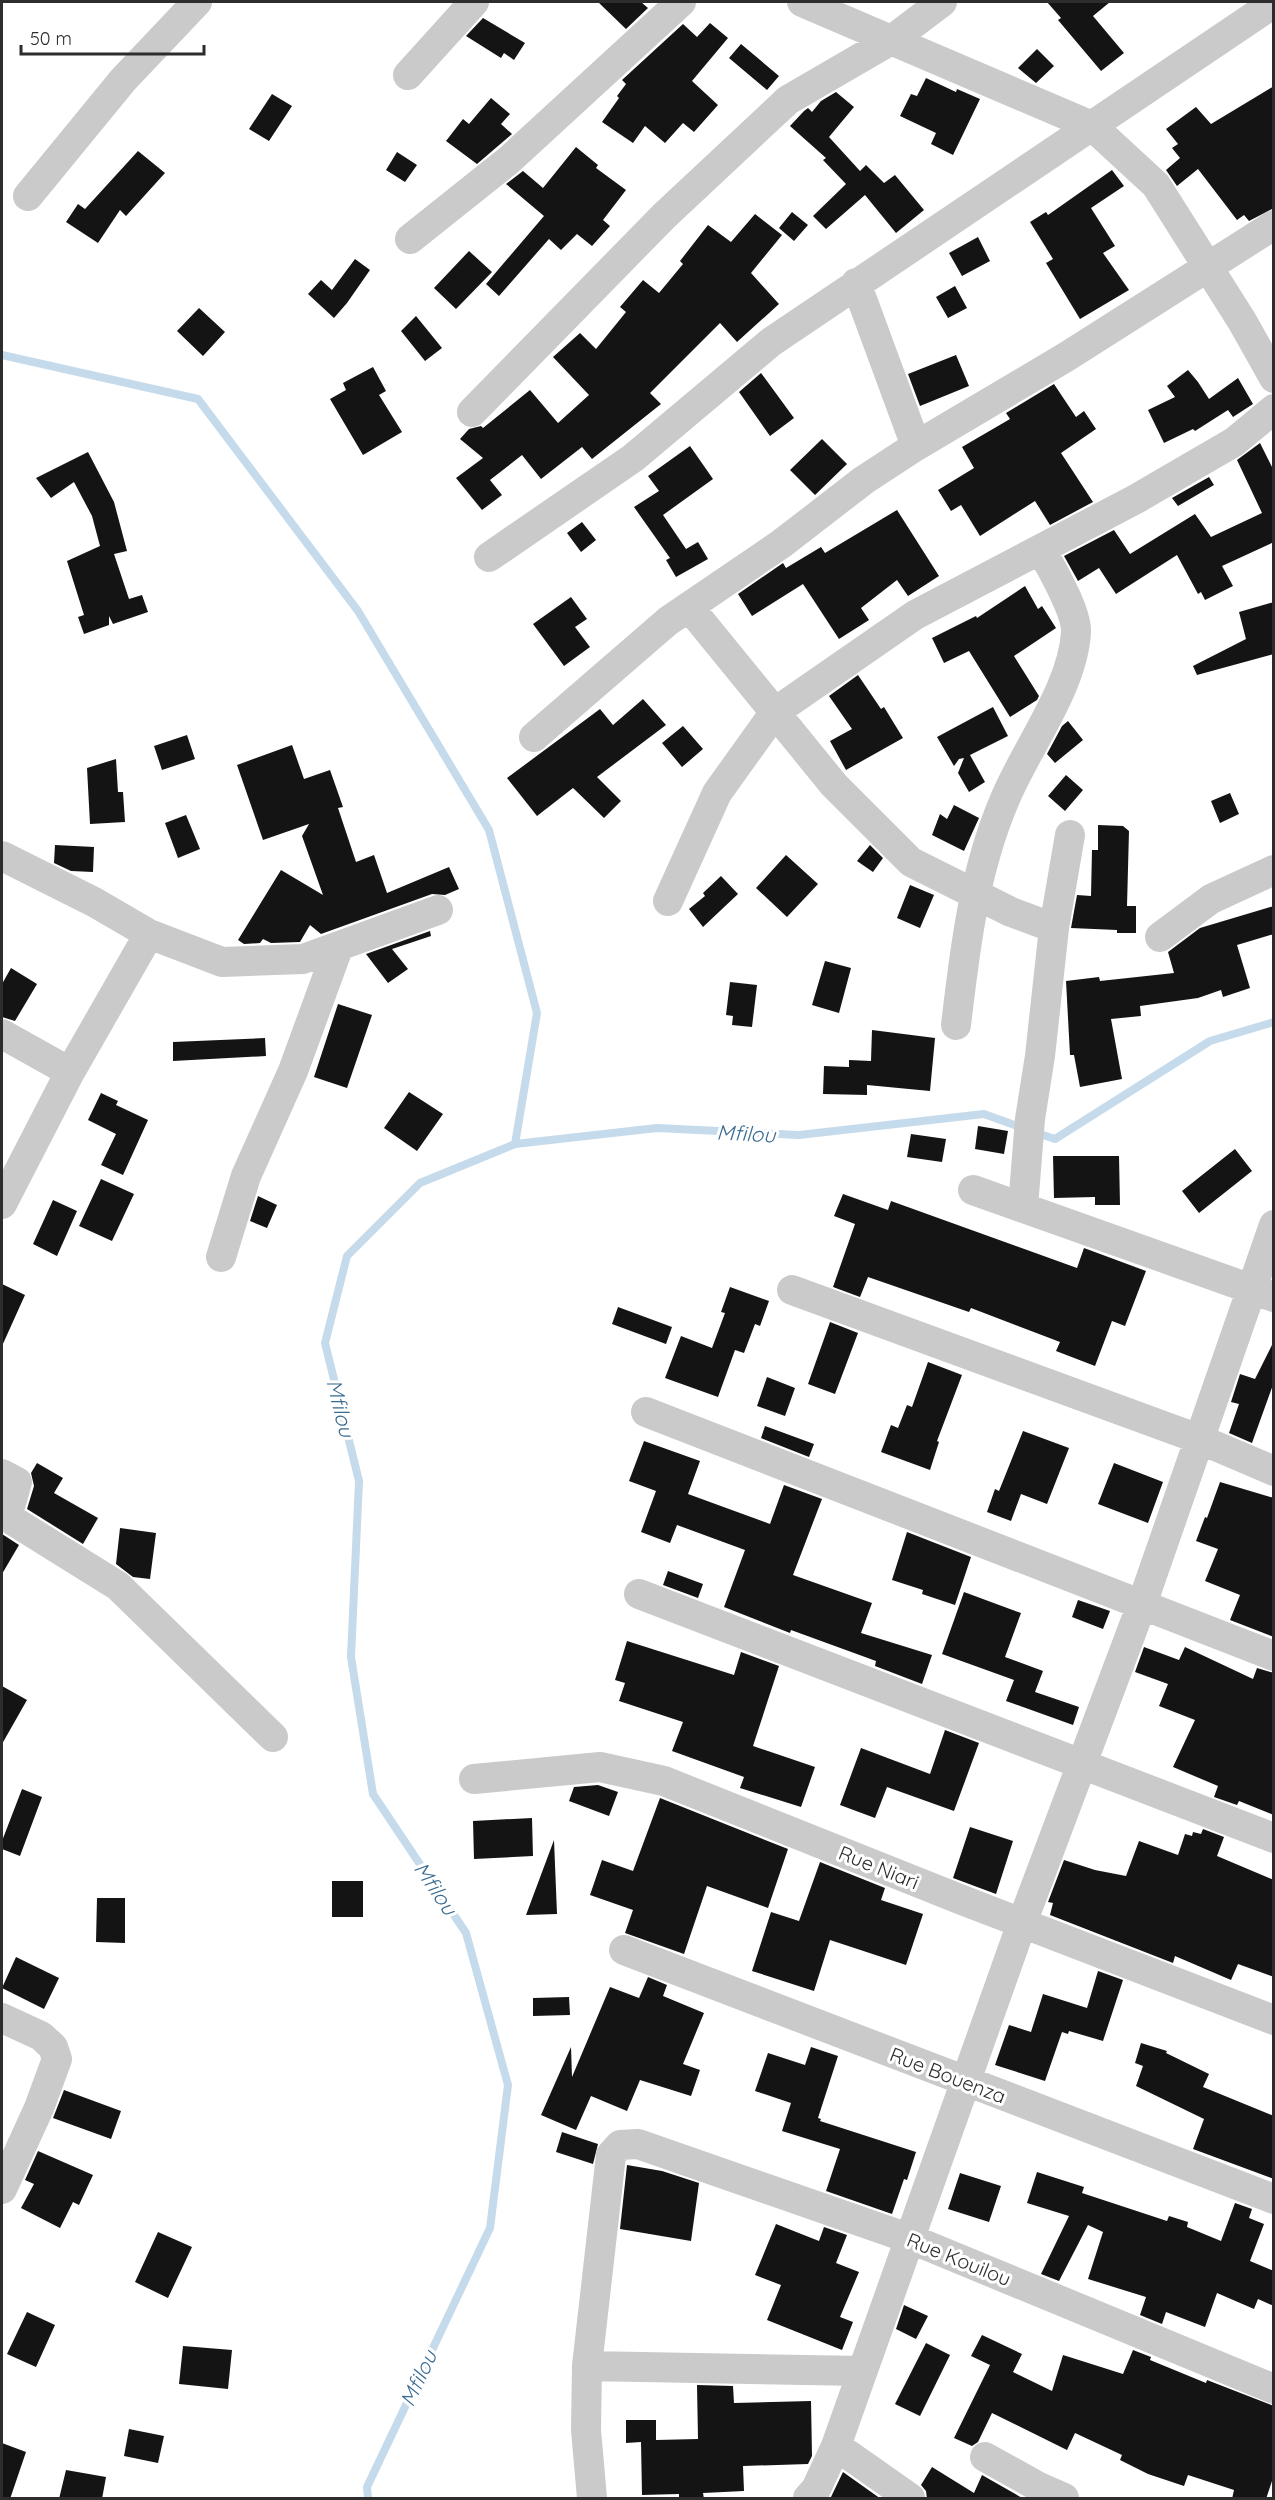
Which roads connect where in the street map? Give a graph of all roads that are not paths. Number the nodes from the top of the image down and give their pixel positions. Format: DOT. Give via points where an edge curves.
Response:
graph roads {
  1 [pos="197,2"];
  2 [pos="474,2"];
  3 [pos="681,2"];
  4 [pos="802,2"];
  5 [pos="942,2"];
  6 [pos="1274,3"];
  7 [pos="893,39"];
  8 [pos="408,75"];
  9 [pos="1092,126"];
  10 [pos="28,196"];
  11 [pos="1274,225"];
  12 [pos="410,239"];
  13 [pos="1209,268"];
  14 [pos="855,283"];
  15 [pos="1274,378"];
  16 [pos="1274,409"];
  17 [pos="472,412"];
  18 [pos="916,446"];
  19 [pos="1041,549"];
  20 [pos="489,557"];
  21 [pos="689,607"];
  22 [pos="775,712"];
  23 [pos="534,737"];
  24 [pos="1070,835"];
  25 [pos="2,856"];
  26 [pos="1274,870"];
  27 [pos="974,892"];
  28 [pos="668,902"];
  29 [pos="438,910"];
  30 [pos="1054,928"];
  31 [pos="148,934"];
  32 [pos="1160,937"];
  33 [pos="338,948"];
  34 [pos="956,1025"];
  35 [pos="2,1035"];
  36 [pos="70,1072"];
  37 [pos="973,1190"];
  38 [pos="2,1204"];
  39 [pos="1023,1207"];
  40 [pos="1274,1225"];
  41 [pos="221,1257"];
  42 [pos="792,1290"];
  43 [pos="1262,1293"];
  44 [pos="646,1412"];
  45 [pos="1199,1439"];
  46 [pos="1274,1471"];
  47 [pos="7,1487"];
  48 [pos="639,1594"];
  49 [pos="1142,1604"];
  50 [pos="1274,1656"];
  51 [pos="273,1737"];
  52 [pos="1083,1765"];
  53 [pos="474,1779"];
  54 [pos="1274,1838"];
  55 [pos="1022,1923"];
  56 [pos="624,1950"];
  57 [pos="2,2018"];
  58 [pos="1274,2020"];
  59 [pos="967,2082"];
  60 [pos="2,2189"];
  61 [pos="1274,2199"];
  62 [pos="911,2239"];
  63 [pos="587,2366"];
  64 [pos="862,2371"];
  65 [pos="1274,2389"];
  66 [pos="836,2446"];
  67 [pos="985,2457"];
  68 [pos="592,2499"];
  69 [pos="808,2499"];
  70 [pos="910,2499"];
  71 [pos="1064,2499"];
  1 -- 10 [label="street" via="123,80"];
  2 -- 8 [label="street"];
  3 -- 12 [label="street" via="508,160"];
  4 -- 7 [label="street"];
  5 -- 7 [label="street"];
  6 -- 9 [label="street"];
  7 -- 9 [label="street"];
  7 -- 17 [label="street" via="788,100 663,216"];
  9 -- 13 [label="street" via="1156,185"];
  9 -- 14 [label="street"];
  11 -- 13 [label="street"];
  13 -- 15 [label="street"];
  13 -- 18 [label="street"];
  14 -- 18 [label="street"];
  14 -- 20 [label="street" via="771,342 633,458"];
  16 -- 19 [label="street" via="1234,442"];
  18 -- 21 [label="street"];
  19 -- 22 [label="street" via="915,615"];
  19 -- 27 [label="street" via="1076,630 1070,669 1004,799"];
  21 -- 22 [label="street"];
  21 -- 23 [label="street"];
  22 -- 27 [label="street" via="834,785 911,862"];
  22 -- 28 [label="street" via="717,793"];
  24 -- 30 [label="street"];
  25 -- 31 [label="street"];
  26 -- 32 [label="street" via="1211,899"];
  27 -- 30 [label="street" via="1011,912"];
  27 -- 34 [label="street"];
  29 -- 33 [label="street"];
  30 -- 39 [label="street"];
  31 -- 33 [label="street" via="222,962 303,959"];
  31 -- 36 [label="street"];
  33 -- 41 [label="street" via="292,1071 246,1176"];
  35 -- 36 [label="street"];
  36 -- 38 [label="street"];
  37 -- 39 [label="street"];
  39 -- 43 [label="street"];
  40 -- 43 [label="street"];
  42 -- 45 [label="street"];
  43 -- 45 [label="street"];
  44 -- 49 [label="street"];
  45 -- 46 [label="street"];
  45 -- 49 [label="street"];
  47 -- 51 [label="street" via="7,1516 118,1586"];
  48 -- 52 [label="street"];
  49 -- 50 [label="street"];
  49 -- 52 [label="street"];
  52 -- 54 [label="street"];
  52 -- 55 [label="street"];
  53 -- 55 [label="street, Rue Niari" via="600,1767 663,1781"];
  55 -- 58 [label="street, Rue Niari"];
  55 -- 59 [label="street"];
  56 -- 59 [label="street, Rue Bouenza"];
  57 -- 60 [label="street" via="41,2036 52,2046 57,2059"];
  59 -- 61 [label="street, Rue Bouenza"];
  59 -- 62 [label="street"];
  62 -- 63 [label="street, Rue Kouilou" via="638,2144 620,2145 611,2155"];
  62 -- 64 [label="street"];
  62 -- 65 [label="street, Rue Kouilou"];
  63 -- 64 [label="street"];
  63 -- 68 [label="street" via="586,2430"];
  64 -- 66 [label="street"];
  66 -- 69 [label="street"];
  66 -- 70 [label="street"];
  67 -- 71 [label="street"];
}
